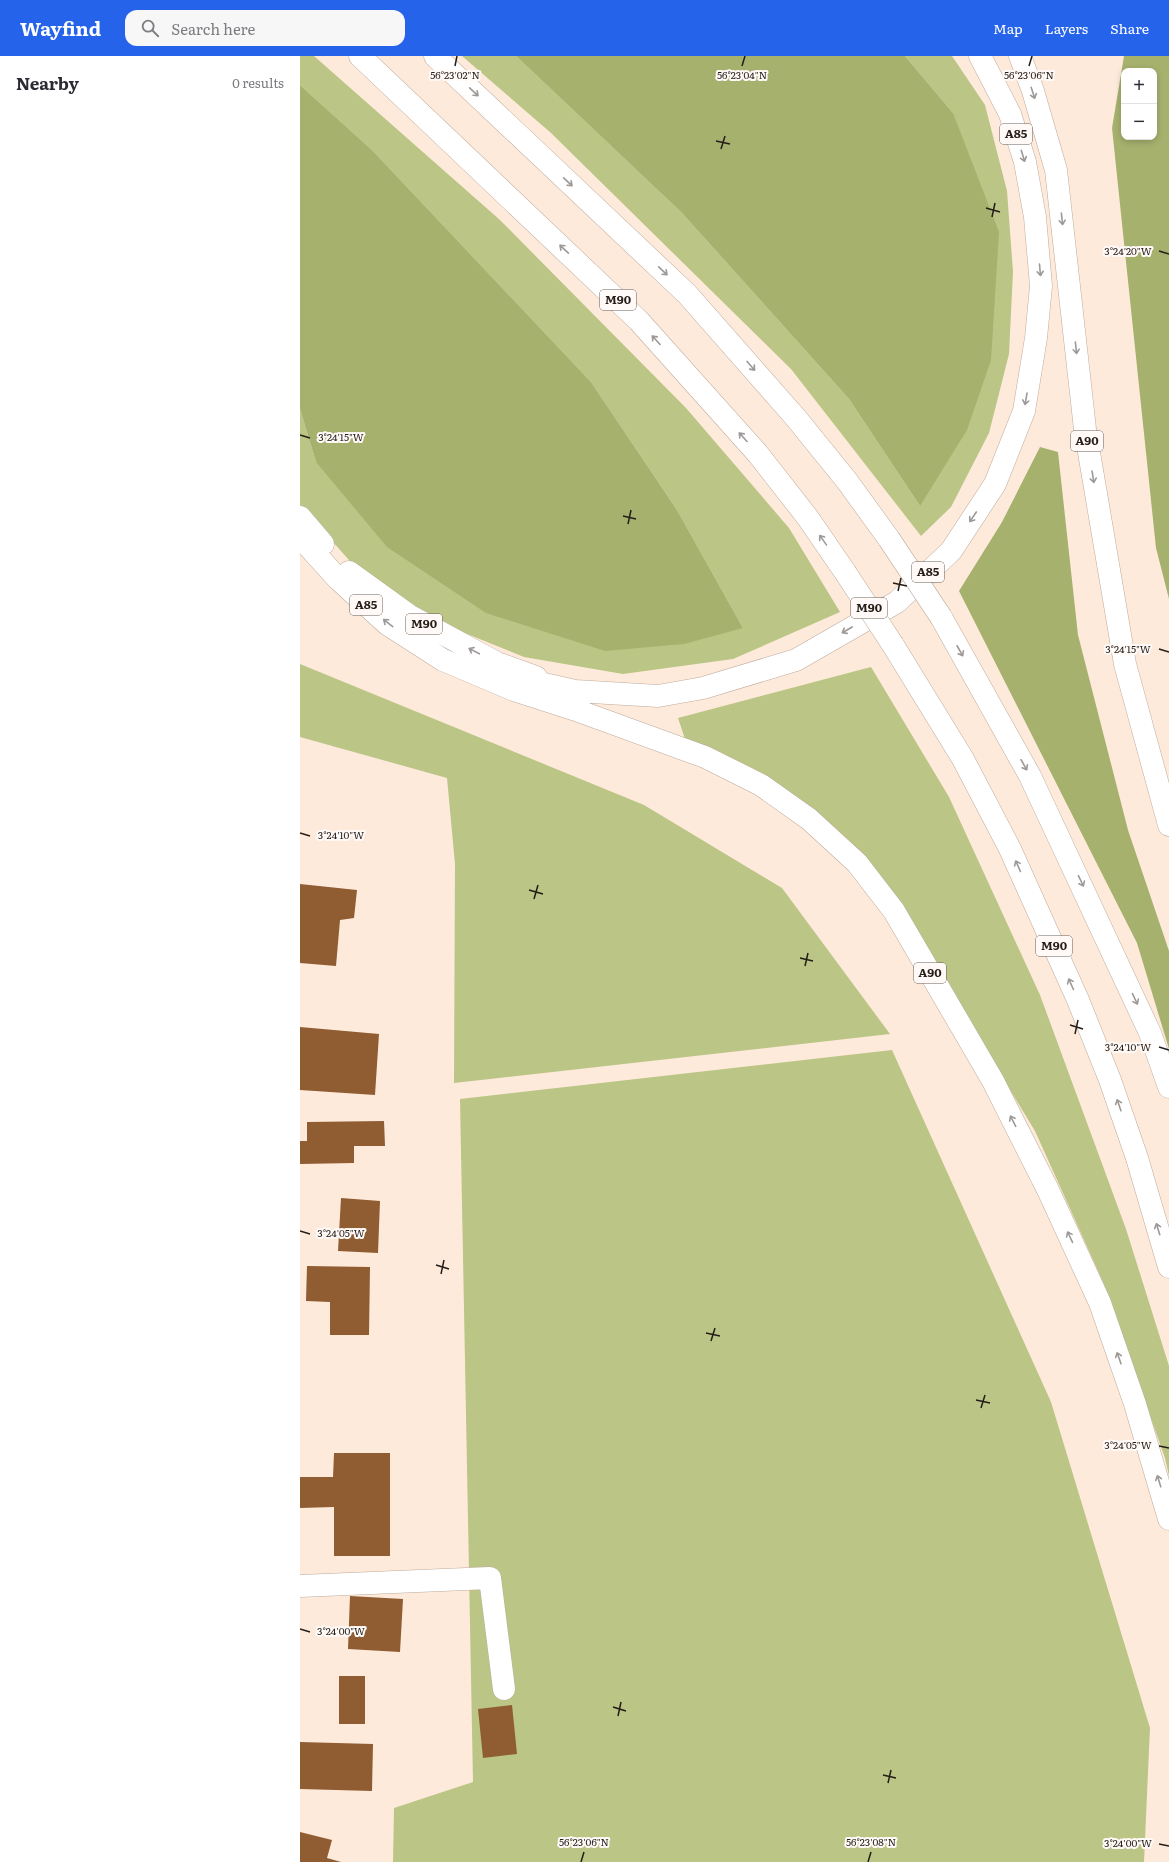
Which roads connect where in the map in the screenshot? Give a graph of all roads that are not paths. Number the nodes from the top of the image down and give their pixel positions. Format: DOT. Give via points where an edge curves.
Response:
graph roads {
  1 [pos="360,56"];
  2 [pos="435,56"];
  3 [pos="980,56"];
  4 [pos="1020,56"];
  5 [pos="300,517"];
  6 [pos="300,537"];
  7 [pos="443,660"];
  8 [pos="575,691"];
  9 [pos="1169,825"];
  10 [pos="1169,1087"];
  11 [pos="1169,1267"];
  12 [pos="1169,1519"];
  13 [pos="300,1586"];
  14 [pos="504,1689"];
  11 -- 1 [label="main road, M90, one-way, bridge" via="1137,1158 1110,1080 1078,1000 1006,842 963,759 845,572 808,518 758,454 639,321"];
  2 -- 10 [label="main road, one-way, bridge" via="687,294 796,418 847,481 889,539 941,617 1030,776 1150,1033"];
  3 -- 8 [label="main road, A85, one-way" via="1010,114 1025,162 1035,217 1042,286 1024,411 995,484 951,551 897,602 796,660 703,688 658,696"];
  4 -- 9 [label="main road, A90, one-way" via="1056,170 1085,429 1123,656"];
  8 -- 5 [label="main road, M90, one-way" via="497,663 410,616 345,570"];
  7 -- 6 [label="main road, A85, one-way" via="387,624 338,579"];
  7 -- 8 [label="main road, A85"];
  12 -- 7 [label="main road, A90, one-way" via="1135,1404 1100,1303 1048,1190 993,1081 894,911 857,862 809,819 762,785 705,757 514,690"];
  13 -- 14 [label="main road" via="490,1578"];
}
